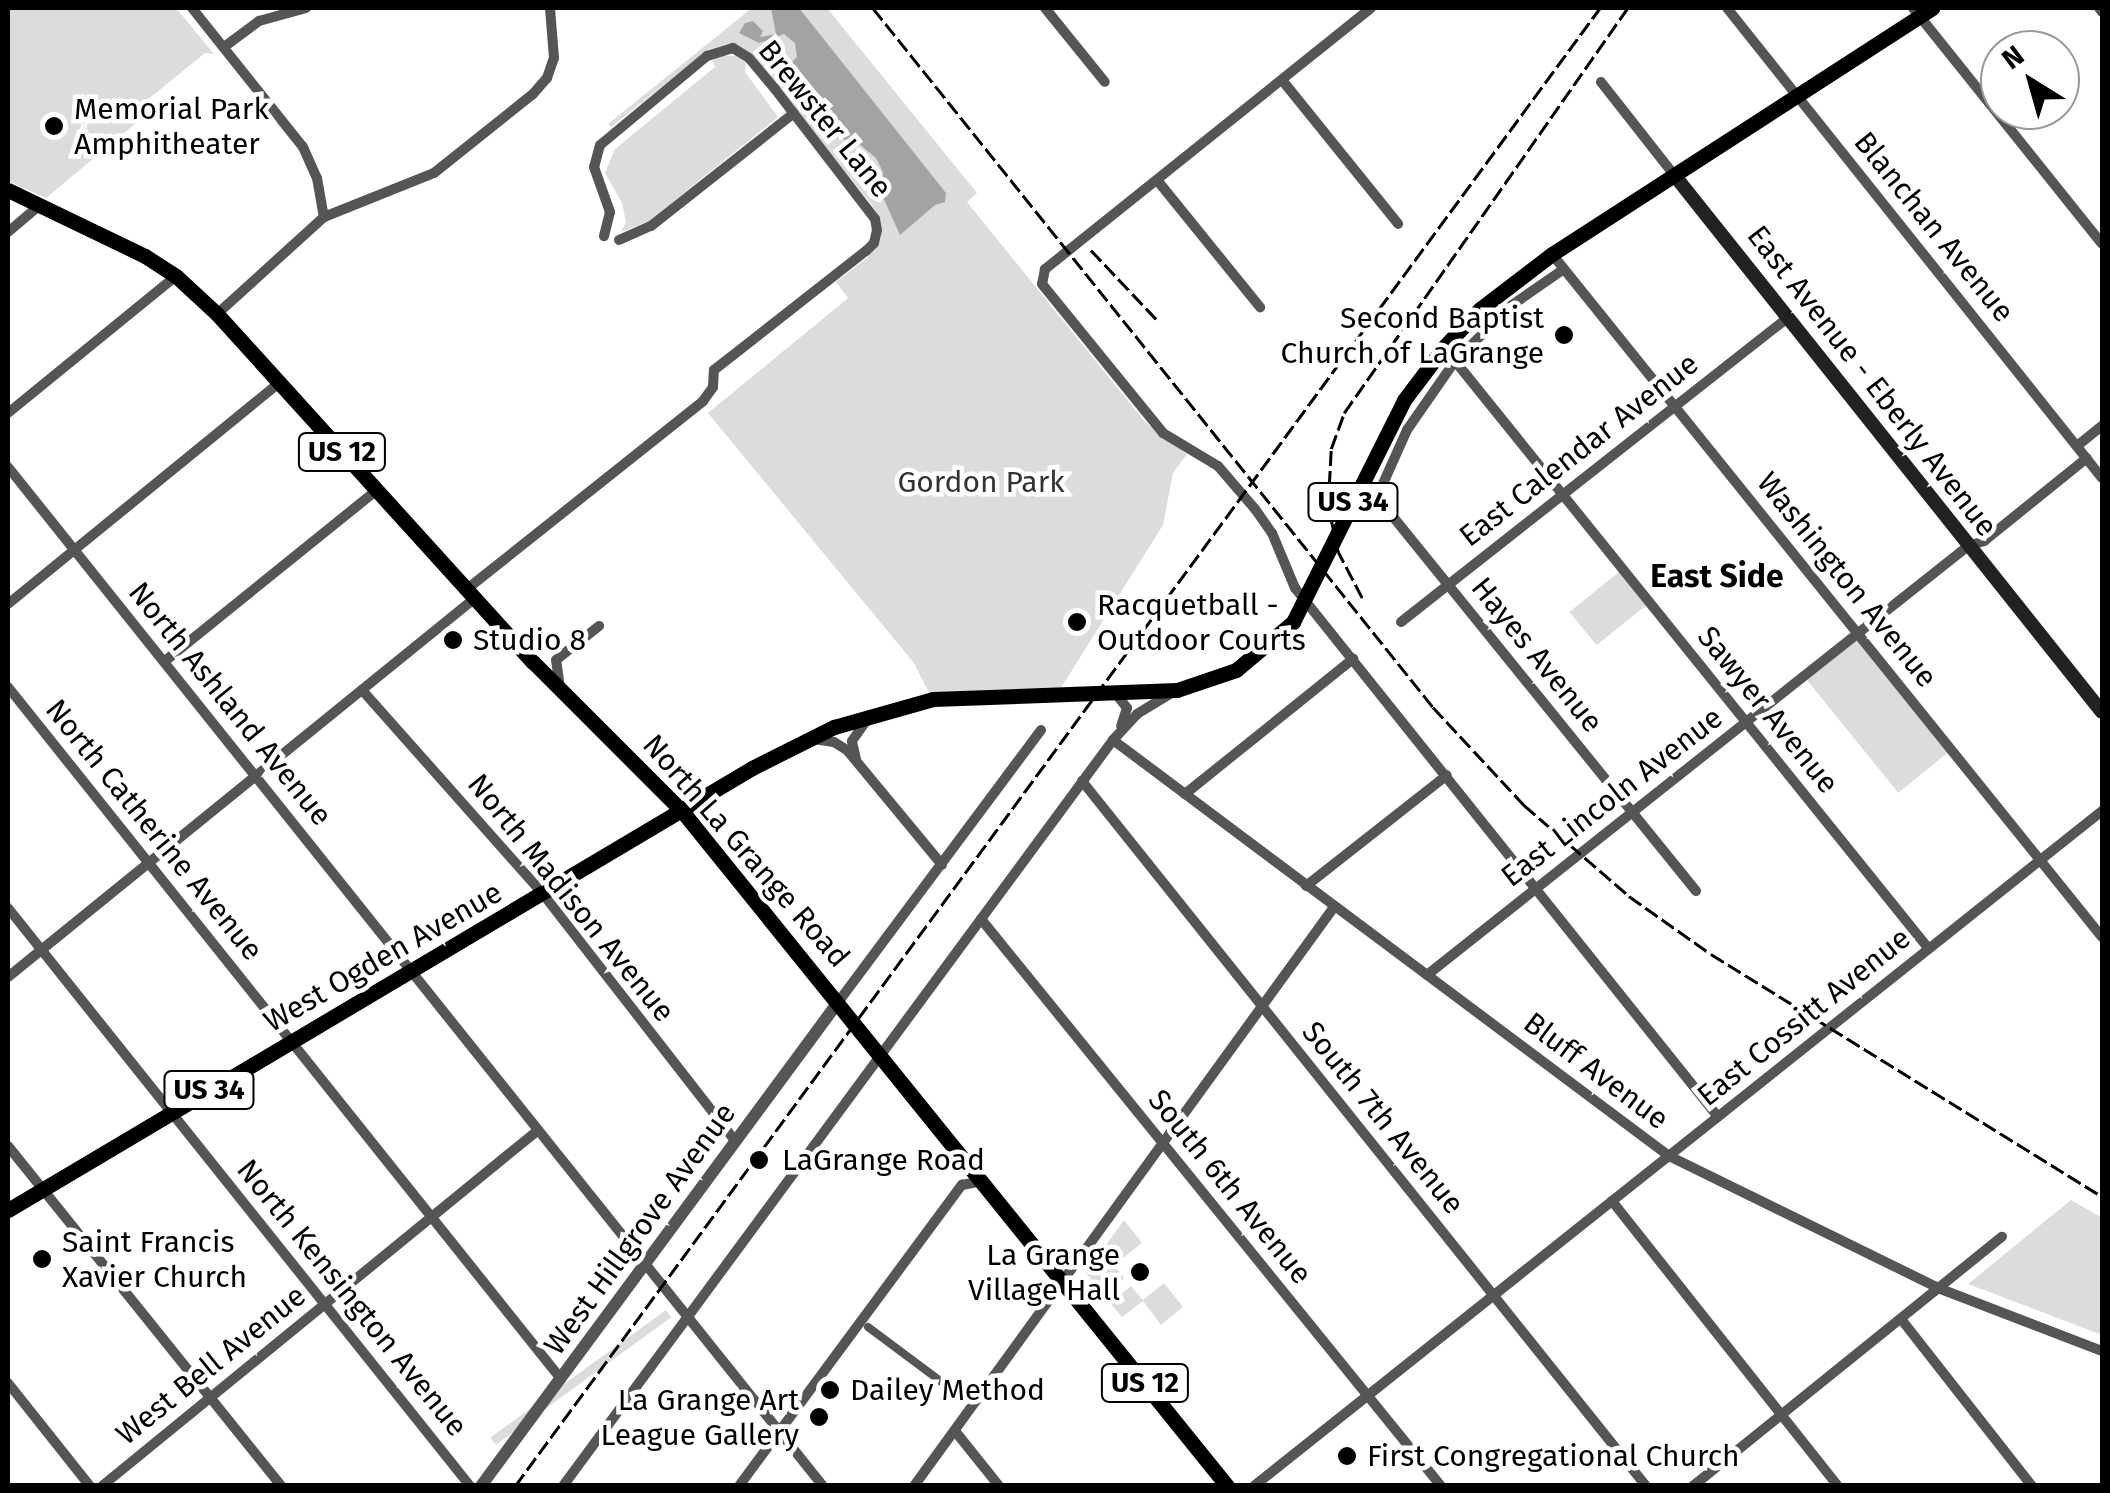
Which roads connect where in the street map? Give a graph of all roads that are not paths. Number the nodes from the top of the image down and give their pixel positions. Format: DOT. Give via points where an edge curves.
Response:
graph roads {
  1 [pos="192,8"];
  2 [pos="306,8"];
  3 [pos="550,8"];
  4 [pos="1045,8"];
  5 [pos="1372,8"];
  6 [pos="1727,8"];
  7 [pos="1921,10"];
  8 [pos="224,48"];
  9 [pos="1282,80"];
  10 [pos="1105,82"];
  11 [pos="1601,82"];
  12 [pos="1797,95"];
  13 [pos="794,113"];
  14 [pos="1674,176"];
  15 [pos="1158,180"];
  16 [pos="8,190"];
  17 [pos="40,205"];
  18 [pos="324,217"];
  19 [pos="1398,224"];
  20 [pos="8,232"];
  21 [pos="604,236"];
  22 [pos="619,240"];
  23 [pos="2102,244"];
  24 [pos="1547,258"];
  25 [pos="1564,269"];
  26 [pos="172,274"];
  27 [pos="1260,307"];
  28 [pos="218,314"];
  29 [pos="1788,318"];
  30 [pos="1455,361"];
  31 [pos="280,382"];
  32 [pos="1675,407"];
  33 [pos="8,413"];
  34 [pos="2102,426"];
  35 [pos="2077,446"];
  36 [pos="2087,458"];
  37 [pos="8,467"];
  38 [pos="2102,478"];
  39 [pos="377,490"];
  40 [pos="1562,497"];
  41 [pos="1968,546"];
  42 [pos="74,550"];
  43 [pos="1448,584"];
  44 [pos="471,594"];
  45 [pos="8,604"];
  46 [pos="1401,622"];
  47 [pos="598,626"];
  48 [pos="1858,633"];
  49 [pos="1354,660"];
  50 [pos="165,661"];
  51 [pos="8,687"];
  52 [pos="362,690"];
  53 [pos="1176,690"];
  54 [pos="1114,692"];
  55 [pos="564,693"];
  56 [pos="2102,712"];
  57 [pos="874,713"];
  58 [pos="1746,722"];
  59 [pos="1041,730"];
  60 [pos="808,739"];
  61 [pos="1113,740"];
  62 [pos="856,760"];
  63 [pos="1447,774"];
  64 [pos="257,775"];
  65 [pos="1082,781"];
  66 [pos="1185,794"];
  67 [pos="682,810"];
  68 [pos="2102,811"];
  69 [pos="1633,813"];
  70 [pos="2041,860"];
  71 [pos="149,862"];
  72 [pos="942,865"];
  73 [pos="1306,886"];
  74 [pos="1538,889"];
  75 [pos="1696,892"];
  76 [pos="543,894"];
  77 [pos="1334,907"];
  78 [pos="8,908"];
  79 [pos="980,919"];
  80 [pos="2102,937"];
  81 [pos="42,950"];
  82 [pos="1929,950"];
  83 [pos="413,974"];
  84 [pos="1428,975"];
  85 [pos="8,977"];
  86 [pos="839,1001"];
  87 [pos="1262,1006"];
  88 [pos="292,1043"];
  89 [pos="881,1054"];
  90 [pos="170,1112"];
  91 [pos="1718,1117"];
  92 [pos="537,1131"];
  93 [pos="736,1142"];
  94 [pos="1162,1145"];
  95 [pos="8,1146"];
  96 [pos="1668,1156"];
  97 [pos="984,1182"];
  98 [pos="42,1189"];
  99 [pos="1612,1201"];
  100 [pos="8,1210"];
  101 [pos="430,1218"];
  102 [pos="2002,1237"];
  103 [pos="645,1264"];
  104 [pos="1062,1280"];
  105 [pos="1938,1288"];
  106 [pos="1494,1296"];
  107 [pos="324,1304"];
  108 [pos="686,1316"];
  109 [pos="1901,1319"];
  110 [pos="868,1328"];
  111 [pos="2102,1351"];
  112 [pos="561,1379"];
  113 [pos="8,1383"];
  114 [pos="1369,1396"];
  115 [pos="962,1397"];
  116 [pos="210,1398"];
  117 [pos="1782,1414"];
  118 [pos="779,1431"];
  119 [pos="955,1431"];
  120 [pos="90,1486"];
  121 [pos="102,1486"];
  122 [pos="281,1486"];
  123 [pos="470,1486"];
  124 [pos="482,1486"];
  125 [pos="563,1486"];
  126 [pos="739,1486"];
  127 [pos="823,1486"];
  128 [pos="914,1486"];
  129 [pos="999,1486"];
  130 [pos="1227,1486"];
  131 [pos="1254,1486"];
  132 [pos="1441,1486"];
  133 [pos="1646,1486"];
  134 [pos="1693,1486"];
  135 [pos="1838,1486"];
  136 [pos="2032,1486"];
  1 -- 8 [label="street"];
  2 -- 8 [label="street" via="260,21"];
  3 -- 18 [label="street" via="554,58 533,94 429,176"];
  4 -- 10 [label="street"];
  5 -- 9 [label="street"];
  6 -- 12 [label="street, Blanchan Avenue"];
  7 -- 12 [label="main road, US 34"];
  7 -- 23 [label="street"];
  8 -- 18 [label="street" via="303,147"];
  9 -- 15 [label="street"];
  9 -- 19 [label="street"];
  11 -- 14 [label="street, East Avenue - Eberly Avenue"];
  12 -- 14 [label="main road, US 34"];
  12 -- 35 [label="street, Blanchan Avenue"];
  13 -- 21 [label="street, Brewster Lane" via="742,52 707,56 600,145 594,167 610,212"];
  13 -- 22 [label="street" via="650,226"];
  13 -- 44 [label="street, Brewster Lane" via="875,219 874,243 714,370 714,387 703,402"];
  14 -- 24 [label="main road, US 34"];
  14 -- 29 [label="main road, East Avenue - Eberly Avenue"];
  15 -- 27 [label="street"];
  15 -- 49 [label="street" via="1046,269 1045,289 1152,421 1218,466 1255,509 1295,588"];
  16 -- 17 [label="main road, US 12"];
  17 -- 20 [label="street"];
  17 -- 26 [label="main road, US 12"];
  18 -- 28 [label="street"];
  24 -- 25 [label="street, Washington Avenue"];
  24 -- 53 [label="main road, US 34" via="1480,309 1424,371 1293,622 1236,670"];
  25 -- 30 [label="street" via="1512,305"];
  25 -- 32 [label="street, Washington Avenue"];
  26 -- 28 [label="main road, US 12"];
  26 -- 33 [label="street"];
  28 -- 31 [label="main road, US 12"];
  29 -- 32 [label="street, East Calendar Avenue"];
  29 -- 41 [label="main road, East Avenue - Eberly Avenue"];
  30 -- 40 [label="street, Sawyer Avenue"];
  30 -- 43 [label="street, Hayes Avenue" via="1407,430 1377,497"];
  31 -- 39 [label="main road, US 12"];
  31 -- 42 [label="street"];
  32 -- 40 [label="street, East Calendar Avenue"];
  32 -- 48 [label="street, Washington Avenue"];
  34 -- 35 [label="street"];
  35 -- 36 [label="street, Blanchan Avenue"];
  36 -- 38 [label="street, Blanchan Avenue"];
  36 -- 41 [label="street, East Lincoln Avenue" via="1984,541"];
  37 -- 42 [label="street, North Ashland Avenue"];
  39 -- 44 [label="main road, US 12"];
  39 -- 50 [label="street"];
  40 -- 43 [label="street, East Calendar Avenue"];
  40 -- 58 [label="street, Sawyer Avenue"];
  41 -- 48 [label="street, East Lincoln Avenue"];
  41 -- 56 [label="main road, East Avenue - Eberly Avenue"];
  42 -- 45 [label="street"];
  42 -- 50 [label="street, North Ashland Avenue"];
  43 -- 46 [label="street, East Calendar Avenue"];
  43 -- 69 [label="street, Hayes Avenue"];
  44 -- 52 [label="street, Brewster Lane"];
  44 -- 55 [label="main road, US 12"];
  47 -- 55 [label="street" via="556,660"];
  48 -- 58 [label="street, East Lincoln Avenue"];
  48 -- 70 [label="street, Washington Avenue"];
  49 -- 63 [label="street"];
  49 -- 66 [label="street"];
  50 -- 64 [label="street, North Ashland Avenue"];
  51 -- 71 [label="street, North Catherine Avenue"];
  52 -- 64 [label="street, Brewster Lane"];
  52 -- 76 [label="street, North Madison Avenue"];
  53 -- 54 [label="main road, US 34"];
  53 -- 61 [label="street" via="1137,714"];
  54 -- 57 [label="main road, US 34" via="965,695"];
  54 -- 61 [label="street" via="1127,708"];
  55 -- 67 [label="main road, North La Grange Road / US 12"];
  57 -- 60 [label="main road, US 34"];
  57 -- 62 [label="street" via="854,735"];
  58 -- 69 [label="street, East Lincoln Avenue"];
  58 -- 82 [label="street, Sawyer Avenue"];
  59 -- 72 [label="street"];
  60 -- 62 [label="street" via="836,743"];
  60 -- 67 [label="main road, US 34"];
  61 -- 65 [label="street"];
  61 -- 66 [label="street, Bluff Avenue"];
  62 -- 72 [label="street"];
  63 -- 73 [label="street"];
  63 -- 74 [label="street"];
  64 -- 71 [label="street, Brewster Lane"];
  64 -- 83 [label="street, North Ashland Avenue"];
  65 -- 79 [label="street"];
  65 -- 87 [label="street, South 7th Avenue"];
  66 -- 73 [label="street, Bluff Avenue"];
  67 -- 76 [label="main road, West Ogden Avenue / US 34"];
  67 -- 86 [label="main road, North La Grange Road / US 12"];
  68 -- 70 [label="street, East Cossitt Avenue"];
  69 -- 74 [label="street, East Lincoln Avenue"];
  69 -- 75 [label="street, Hayes Avenue"];
  70 -- 80 [label="street, Washington Avenue"];
  70 -- 82 [label="street, East Cossitt Avenue"];
  71 -- 81 [label="street, Brewster Lane"];
  71 -- 88 [label="street, North Catherine Avenue"];
  72 -- 86 [label="street"];
  73 -- 77 [label="street, Bluff Avenue"];
  74 -- 84 [label="street, East Lincoln Avenue"];
  74 -- 91 [label="street"];
  76 -- 83 [label="main road, West Ogden Avenue / US 34"];
  76 -- 93 [label="street, North Madison Avenue"];
  77 -- 84 [label="street, Bluff Avenue"];
  77 -- 87 [label="street"];
  78 -- 81 [label="street, North Kensington Avenue"];
  79 -- 89 [label="street"];
  79 -- 94 [label="street, South 6th Avenue"];
  81 -- 85 [label="street, Brewster Lane"];
  81 -- 90 [label="street, North Kensington Avenue"];
  82 -- 91 [label="street, East Cossitt Avenue"];
  83 -- 88 [label="main road, West Ogden Avenue / US 34"];
  83 -- 92 [label="street, North Ashland Avenue"];
  84 -- 96 [label="street, Bluff Avenue"];
  86 -- 89 [label="main road, US 12"];
  86 -- 93 [label="street, West Hillgrove Avenue"];
  87 -- 94 [label="street"];
  87 -- 106 [label="street, South 7th Avenue"];
  88 -- 90 [label="main road, West Ogden Avenue / US 34"];
  88 -- 101 [label="street, North Catherine Avenue"];
  89 -- 97 [label="main road, US 12"];
  89 -- 108 [label="street"];
  90 -- 98 [label="main road, West Ogden Avenue / US 34"];
  90 -- 107 [label="street, North Kensington Avenue"];
  91 -- 96 [label="street, East Cossitt Avenue"];
  92 -- 101 [label="street, West Bell Avenue"];
  92 -- 103 [label="street, North Ashland Avenue"];
  93 -- 103 [label="street, West Hillgrove Avenue"];
  94 -- 104 [label="street"];
  94 -- 114 [label="street, South 6th Avenue"];
  95 -- 98 [label="street"];
  96 -- 99 [label="street, East Cossitt Avenue"];
  96 -- 105 [label="street, Bluff Avenue"];
  97 -- 104 [label="main road, US 12"];
  97 -- 118 [label="street" via="962,1185"];
  98 -- 100 [label="main road, West Ogden Avenue / US 34"];
  98 -- 116 [label="street"];
  99 -- 106 [label="street, East Cossitt Avenue"];
  99 -- 117 [label="street"];
  101 -- 107 [label="street, West Bell Avenue"];
  101 -- 112 [label="street, North Catherine Avenue"];
  102 -- 105 [label="street"];
  103 -- 108 [label="street, North Ashland Avenue"];
  103 -- 112 [label="street, West Hillgrove Avenue"];
  104 -- 119 [label="street"];
  104 -- 130 [label="main road, US 12"];
  105 -- 109 [label="street"];
  105 -- 111 [label="street, Bluff Avenue"];
  106 -- 114 [label="street, East Cossitt Avenue"];
  106 -- 133 [label="street, South 7th Avenue"];
  107 -- 116 [label="street, West Bell Avenue"];
  107 -- 123 [label="street, North Kensington Avenue"];
  108 -- 118 [label="street, North Ashland Avenue"];
  108 -- 125 [label="street"];
  109 -- 117 [label="street"];
  109 -- 136 [label="street"];
  110 -- 115 [label="street"];
  112 -- 124 [label="street, West Hillgrove Avenue"];
  113 -- 120 [label="street"];
  114 -- 131 [label="street, East Cossitt Avenue"];
  114 -- 132 [label="street, South 6th Avenue"];
  116 -- 121 [label="street, West Bell Avenue"];
  116 -- 122 [label="street"];
  117 -- 134 [label="street"];
  117 -- 135 [label="street"];
  118 -- 126 [label="street"];
  118 -- 127 [label="street, North Ashland Avenue"];
  119 -- 128 [label="street"];
  119 -- 129 [label="street"];
}
